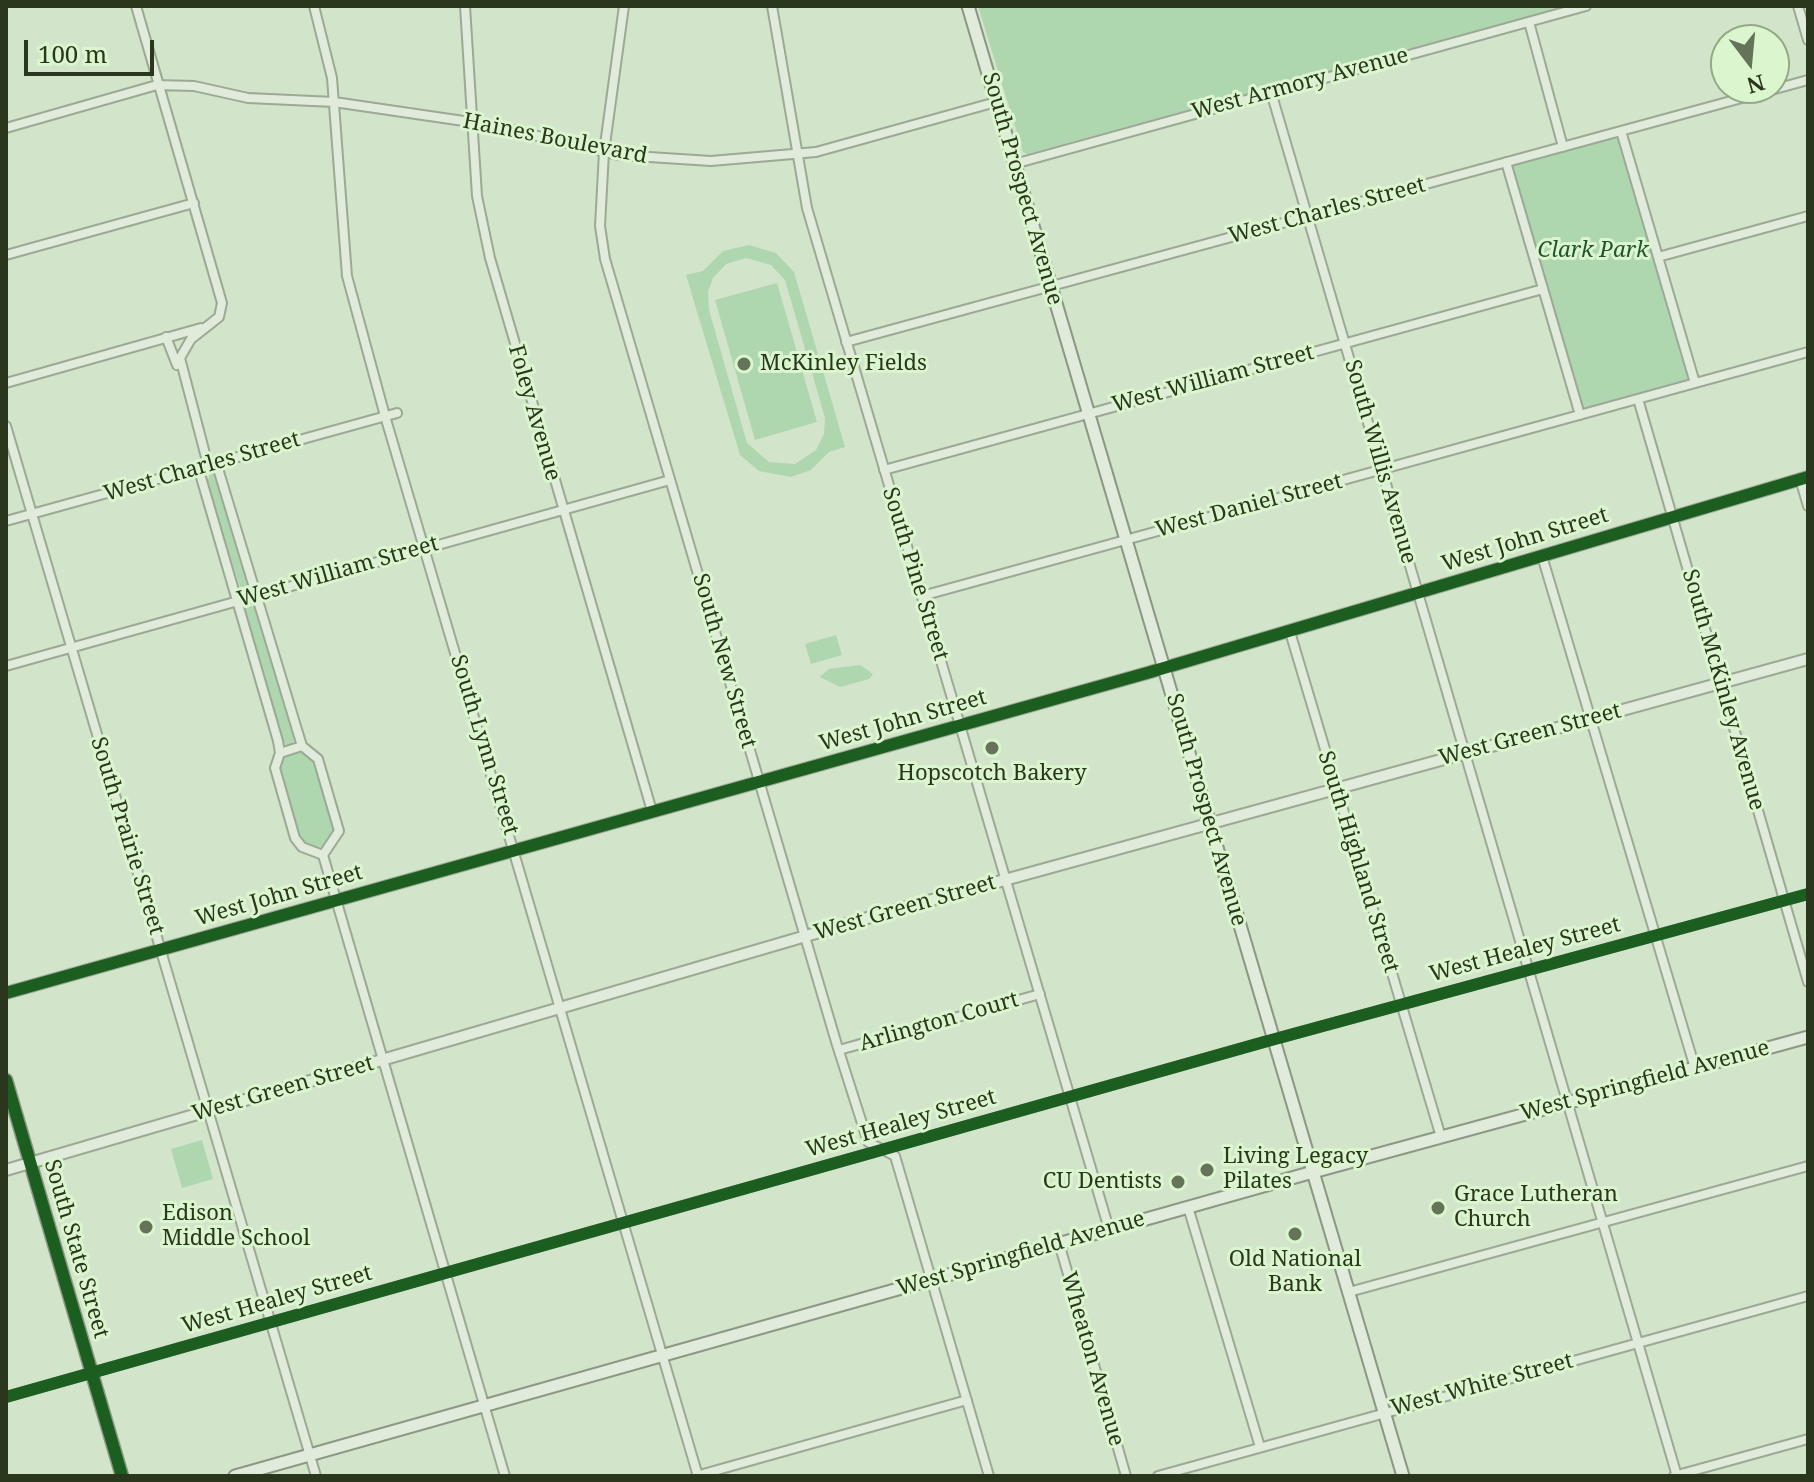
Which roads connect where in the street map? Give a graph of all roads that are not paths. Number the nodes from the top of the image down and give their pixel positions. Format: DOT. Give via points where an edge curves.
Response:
graph roads {
  1 [pos="136,6"];
  2 [pos="314,6"];
  3 [pos="465,6"];
  4 [pos="624,6"];
  5 [pos="772,6"];
  6 [pos="968,6"];
  7 [pos="1586,6"];
  8 [pos="1798,6"];
  9 [pos="1529,22"];
  10 [pos="1808,40"];
  11 [pos="1808,80"];
  12 [pos="157,85"];
  13 [pos="1271,92"];
  14 [pos="334,102"];
  15 [pos="996,102"];
  16 [pos="472,122"];
  17 [pos="6,128"];
  18 [pos="1621,131"];
  19 [pos="1563,147"];
  20 [pos="604,152"];
  21 [pos="799,155"];
  22 [pos="1506,162"];
  23 [pos="1014,164"];
  24 [pos="194,203"];
  25 [pos="1808,216"];
  26 [pos="1308,217"];
  27 [pos="6,255"];
  28 [pos="1658,257"];
  29 [pos="1051,287"];
  30 [pos="1543,289"];
  31 [pos="212,325"];
  32 [pos="166,337"];
  33 [pos="846,342"];
  34 [pos="1345,343"];
  35 [pos="1808,352"];
  36 [pos="181,373"];
  37 [pos="6,383"];
  38 [pos="1695,383"];
  39 [pos="1638,399"];
  40 [pos="397,413"];
  41 [pos="1089,413"];
  42 [pos="1580,415"];
  43 [pos="385,416"];
  44 [pos="6,426"];
  45 [pos="212,464"];
  46 [pos="198,467"];
  47 [pos="884,470"];
  48 [pos="1382,470"];
  49 [pos="1804,478"];
  50 [pos="670,480"];
  51 [pos="1808,506"];
  52 [pos="562,510"];
  53 [pos="33,514"];
  54 [pos="1673,517"];
  55 [pos="6,521"];
  56 [pos="1126,539"];
  57 [pos="425,547"];
  58 [pos="1542,556"];
  59 [pos="1418,593"];
  60 [pos="255,594"];
  61 [pos="922,596"];
  62 [pos="238,599"];
  63 [pos="1290,632"];
  64 [pos="72,647"];
  65 [pos="1808,659"];
  66 [pos="6,666"];
  67 [pos="1164,668"];
  68 [pos="1721,683"];
  69 [pos="1592,719"];
  70 [pos="961,726"];
  71 [pos="302,746"];
  72 [pos="280,753"];
  73 [pos="1464,753"];
  74 [pos="760,782"];
  75 [pos="1336,788"];
  76 [pos="652,811"];
  77 [pos="1209,823"];
  78 [pos="515,850"];
  79 [pos="323,855"];
  80 [pos="1004,880"];
  81 [pos="1808,894"];
  82 [pos="1784,900"];
  83 [pos="337,901"];
  84 [pos="1654,935"];
  85 [pos="804,936"];
  86 [pos="161,950"];
  87 [pos="1528,970"];
  88 [pos="1808,982"];
  89 [pos="6,993"];
  90 [pos="1040,994"];
  91 [pos="1401,1004"];
  92 [pos="559,1008"];
  93 [pos="1808,1037"];
  94 [pos="1274,1039"];
  95 [pos="839,1050"];
  96 [pos="383,1060"];
  97 [pos="1695,1068"];
  98 [pos="6,1080"];
  99 [pos="1071,1097"];
  100 [pos="1567,1102"];
  101 [pos="207,1111"];
  102 [pos="1441,1137"];
  103 [pos="882,1150"];
  104 [pos="30,1162"];
  105 [pos="1808,1166"];
  106 [pos="6,1170"];
  107 [pos="1313,1172"];
  108 [pos="1188,1207"];
  109 [pos="625,1222"];
  110 [pos="1603,1223"];
  111 [pos="1109,1229"];
  112 [pos="1059,1243"];
  113 [pos="446,1272"];
  114 [pos="930,1279"];
  115 [pos="1349,1292"];
  116 [pos="1808,1296"];
  117 [pos="270,1323"];
  118 [pos="1638,1342"];
  119 [pos="662,1355"];
  120 [pos="92,1373"];
  121 [pos="6,1397"];
  122 [pos="967,1400"];
  123 [pos="484,1406"];
  124 [pos="1384,1412"];
  125 [pos="1808,1439"];
  126 [pos="1260,1447"];
  127 [pos="309,1455"];
  128 [pos="122,1476"];
  129 [pos="235,1476"];
  130 [pos="316,1476"];
  131 [pos="505,1476"];
  132 [pos="697,1476"];
  133 [pos="989,1476"];
  134 [pos="1126,1476"];
  135 [pos="1158,1476"];
  136 [pos="1403,1476"];
  137 [pos="1676,1476"];
  1 -- 12 [label="street"];
  2 -- 14 [label="street, South Lynn Street"];
  3 -- 16 [label="street, Foley Avenue"];
  4 -- 20 [label="street, South New Street"];
  5 -- 21 [label="street, South Pine Street"];
  6 -- 15 [label="main road, South Prospect Avenue"];
  7 -- 9 [label="street, West Armory Avenue"];
  8 -- 10 [label="street"];
  9 -- 13 [label="street, West Armory Avenue"];
  9 -- 19 [label="street"];
  11 -- 18 [label="street, West Charles Street"];
  12 -- 14 [label="street, Haines Boulevard" via="194,86 248,98"];
  12 -- 17 [label="street, Haines Boulevard"];
  12 -- 24 [label="street"];
  13 -- 23 [label="street, West Armory Avenue"];
  13 -- 26 [label="street, South Willis Avenue"];
  14 -- 16 [label="street, Haines Boulevard"];
  14 -- 43 [label="street, South Lynn Street" via="347,276"];
  15 -- 21 [label="street, Haines Boulevard"];
  15 -- 23 [label="main road, South Prospect Avenue"];
  16 -- 20 [label="street, Haines Boulevard"];
  16 -- 52 [label="street, Foley Avenue" via="477,196 490,258"];
  18 -- 19 [label="street, West Charles Street"];
  18 -- 28 [label="street"];
  19 -- 22 [label="street, West Charles Street"];
  20 -- 21 [label="street, Haines Boulevard" via="711,161"];
  20 -- 50 [label="street, South New Street" via="603,251"];
  21 -- 33 [label="street, South Pine Street" via="807,208"];
  22 -- 26 [label="street, West Charles Street"];
  22 -- 30 [label="street"];
  23 -- 29 [label="main road, South Prospect Avenue"];
  24 -- 27 [label="street"];
  24 -- 31 [label="street" via="222,303"];
  25 -- 28 [label="street"];
  26 -- 29 [label="street, West Charles Street"];
  26 -- 34 [label="street, South Willis Avenue"];
  28 -- 38 [label="street"];
  29 -- 33 [label="street, West Charles Street"];
  29 -- 41 [label="main road, South Prospect Avenue"];
  30 -- 34 [label="street, West William Street"];
  30 -- 42 [label="street"];
  31 -- 32 [label="street"];
  31 -- 36 [label="street" via="181,353"];
  32 -- 36 [label="street"];
  32 -- 37 [label="street"];
  33 -- 47 [label="street, South Pine Street"];
  34 -- 41 [label="street, West William Street"];
  34 -- 48 [label="street, South Willis Avenue"];
  35 -- 38 [label="street, West Daniel Street"];
  36 -- 45 [label="street"];
  38 -- 39 [label="street, West Daniel Street"];
  39 -- 42 [label="street, West Daniel Street"];
  39 -- 54 [label="street, South McKinley Avenue"];
  40 -- 43 [label="street, West Charles Street"];
  41 -- 47 [label="street, West William Street"];
  41 -- 56 [label="main road, South Prospect Avenue"];
  42 -- 48 [label="street, West Daniel Street"];
  43 -- 45 [label="street, West Charles Street"];
  43 -- 57 [label="street, South Lynn Street"];
  44 -- 53 [label="street, South Prairie Street"];
  45 -- 46 [label="street, West Charles Street"];
  45 -- 60 [label="street"];
  46 -- 53 [label="street, West Charles Street"];
  46 -- 62 [label="street"];
  47 -- 61 [label="street, South Pine Street"];
  48 -- 56 [label="street, West Daniel Street"];
  48 -- 59 [label="street, South Willis Avenue"];
  49 -- 51 [label="street"];
  49 -- 54 [label="street, West John Street"];
  50 -- 52 [label="street, West William Street"];
  50 -- 74 [label="street, South New Street"];
  52 -- 57 [label="street, West William Street"];
  52 -- 76 [label="street, Foley Avenue"];
  53 -- 55 [label="street, West Charles Street"];
  53 -- 64 [label="street, South Prairie Street"];
  54 -- 58 [label="street, West John Street"];
  54 -- 68 [label="street, South McKinley Avenue"];
  56 -- 61 [label="street, West Daniel Street"];
  56 -- 67 [label="main road, South Prospect Avenue"];
  57 -- 60 [label="street, West William Street"];
  57 -- 78 [label="street, South Lynn Street"];
  58 -- 59 [label="street, West John Street"];
  58 -- 69 [label="street"];
  59 -- 63 [label="street, West John Street"];
  59 -- 73 [label="street, South Willis Avenue"];
  60 -- 62 [label="street, West William Street"];
  60 -- 71 [label="street"];
  61 -- 70 [label="street, South Pine Street"];
  62 -- 64 [label="street, West William Street"];
  62 -- 72 [label="street"];
  63 -- 67 [label="street, West John Street"];
  63 -- 75 [label="street, South Highland Street"];
  64 -- 66 [label="street, West William Street"];
  64 -- 86 [label="street, South Prairie Street"];
  65 -- 68 [label="street, West Green Street"];
  67 -- 70 [label="street, West John Street"];
  67 -- 77 [label="main road, South Prospect Avenue"];
  68 -- 69 [label="street, West Green Street"];
  68 -- 82 [label="street, South McKinley Avenue"];
  69 -- 73 [label="street, West Green Street"];
  69 -- 84 [label="street"];
  70 -- 74 [label="street, West John Street"];
  70 -- 80 [label="street, South Pine Street"];
  71 -- 72 [label="street"];
  71 -- 79 [label="street" via="318,759 339,831"];
  72 -- 79 [label="street" via="275,768 295,838 302,847"];
  73 -- 75 [label="street, West Green Street"];
  73 -- 87 [label="street, South Willis Avenue"];
  74 -- 76 [label="street, West John Street"];
  74 -- 85 [label="street, South New Street"];
  75 -- 77 [label="street, West Green Street"];
  75 -- 91 [label="street, South Highland Street"];
  76 -- 78 [label="street, West John Street"];
  77 -- 80 [label="street, West Green Street"];
  77 -- 94 [label="main road, South Prospect Avenue"];
  78 -- 83 [label="street, West John Street"];
  78 -- 92 [label="street, South Lynn Street"];
  79 -- 83 [label="street"];
  80 -- 85 [label="street, West Green Street"];
  80 -- 90 [label="street, South Pine Street"];
  81 -- 82 [label="street, West Healey Street"];
  82 -- 84 [label="street, West Healey Street"];
  82 -- 88 [label="street, South McKinley Avenue"];
  83 -- 86 [label="street, West John Street"];
  83 -- 96 [label="street"];
  84 -- 87 [label="street, West Healey Street"];
  84 -- 97 [label="street"];
  85 -- 92 [label="street, West Green Street"];
  85 -- 95 [label="street, South New Street"];
  86 -- 89 [label="street, West John Street"];
  86 -- 101 [label="street, South Prairie Street"];
  87 -- 91 [label="street, West Healey Street"];
  87 -- 100 [label="street, South Willis Avenue"];
  90 -- 95 [label="street, Arlington Court"];
  90 -- 99 [label="street, South Pine Street"];
  91 -- 94 [label="street, West Healey Street"];
  91 -- 102 [label="street, South Highland Street"];
  92 -- 96 [label="street, West Green Street"];
  92 -- 109 [label="street, South Lynn Street"];
  93 -- 97 [label="main road, West Springfield Avenue"];
  94 -- 99 [label="street, West Healey Street"];
  94 -- 107 [label="main road, South Prospect Avenue"];
  95 -- 103 [label="street, South New Street" via="868,1141"];
  96 -- 101 [label="street, West Green Street"];
  96 -- 113 [label="street"];
  97 -- 100 [label="main road, West Springfield Avenue"];
  98 -- 104 [label="main road, South State Street"];
  99 -- 103 [label="street, West Healey Street"];
  99 -- 111 [label="street, South Pine Street"];
  100 -- 102 [label="main road, West Springfield Avenue"];
  100 -- 110 [label="street, South Willis Avenue"];
  101 -- 104 [label="street, West Green Street"];
  101 -- 117 [label="street, South Prairie Street"];
  102 -- 107 [label="main road, West Springfield Avenue"];
  103 -- 109 [label="street, West Healey Street"];
  103 -- 114 [label="street, South New Street" via="895,1156"];
  104 -- 106 [label="street, West Green Street"];
  104 -- 120 [label="main road, South State Street"];
  105 -- 110 [label="street"];
  107 -- 108 [label="main road, West Springfield Avenue"];
  107 -- 115 [label="main road, South Prospect Avenue"];
  108 -- 111 [label="main road, West Springfield Avenue"];
  108 -- 126 [label="street"];
  109 -- 113 [label="street, West Healey Street"];
  109 -- 119 [label="street, South Lynn Street"];
  110 -- 115 [label="street"];
  110 -- 118 [label="street, South Willis Avenue"];
  111 -- 112 [label="main road, West Springfield Avenue"];
  112 -- 114 [label="main road, West Springfield Avenue"];
  112 -- 134 [label="street, Wheaton Avenue"];
  113 -- 117 [label="street, West Healey Street"];
  113 -- 123 [label="street"];
  114 -- 119 [label="main road, West Springfield Avenue"];
  114 -- 122 [label="street, South New Street"];
  115 -- 124 [label="main road, South Prospect Avenue"];
  116 -- 118 [label="street, West White Street"];
  117 -- 120 [label="street, West Healey Street"];
  117 -- 127 [label="street, South Prairie Street"];
  118 -- 124 [label="street, West White Street"];
  118 -- 137 [label="street, South Willis Avenue"];
  119 -- 123 [label="main road, West Springfield Avenue"];
  119 -- 132 [label="street, South Lynn Street"];
  120 -- 121 [label="street, West Healey Street"];
  120 -- 128 [label="main road, South State Street"];
  122 -- 132 [label="street"];
  122 -- 133 [label="street, South New Street"];
  123 -- 127 [label="main road, West Springfield Avenue"];
  123 -- 131 [label="street"];
  124 -- 126 [label="street, West White Street"];
  124 -- 136 [label="main road, South Prospect Avenue"];
  125 -- 137 [label="street"];
  126 -- 135 [label="street, West White Street"];
  127 -- 129 [label="main road, West Springfield Avenue"];
  127 -- 130 [label="street, South Prairie Street"];
}
